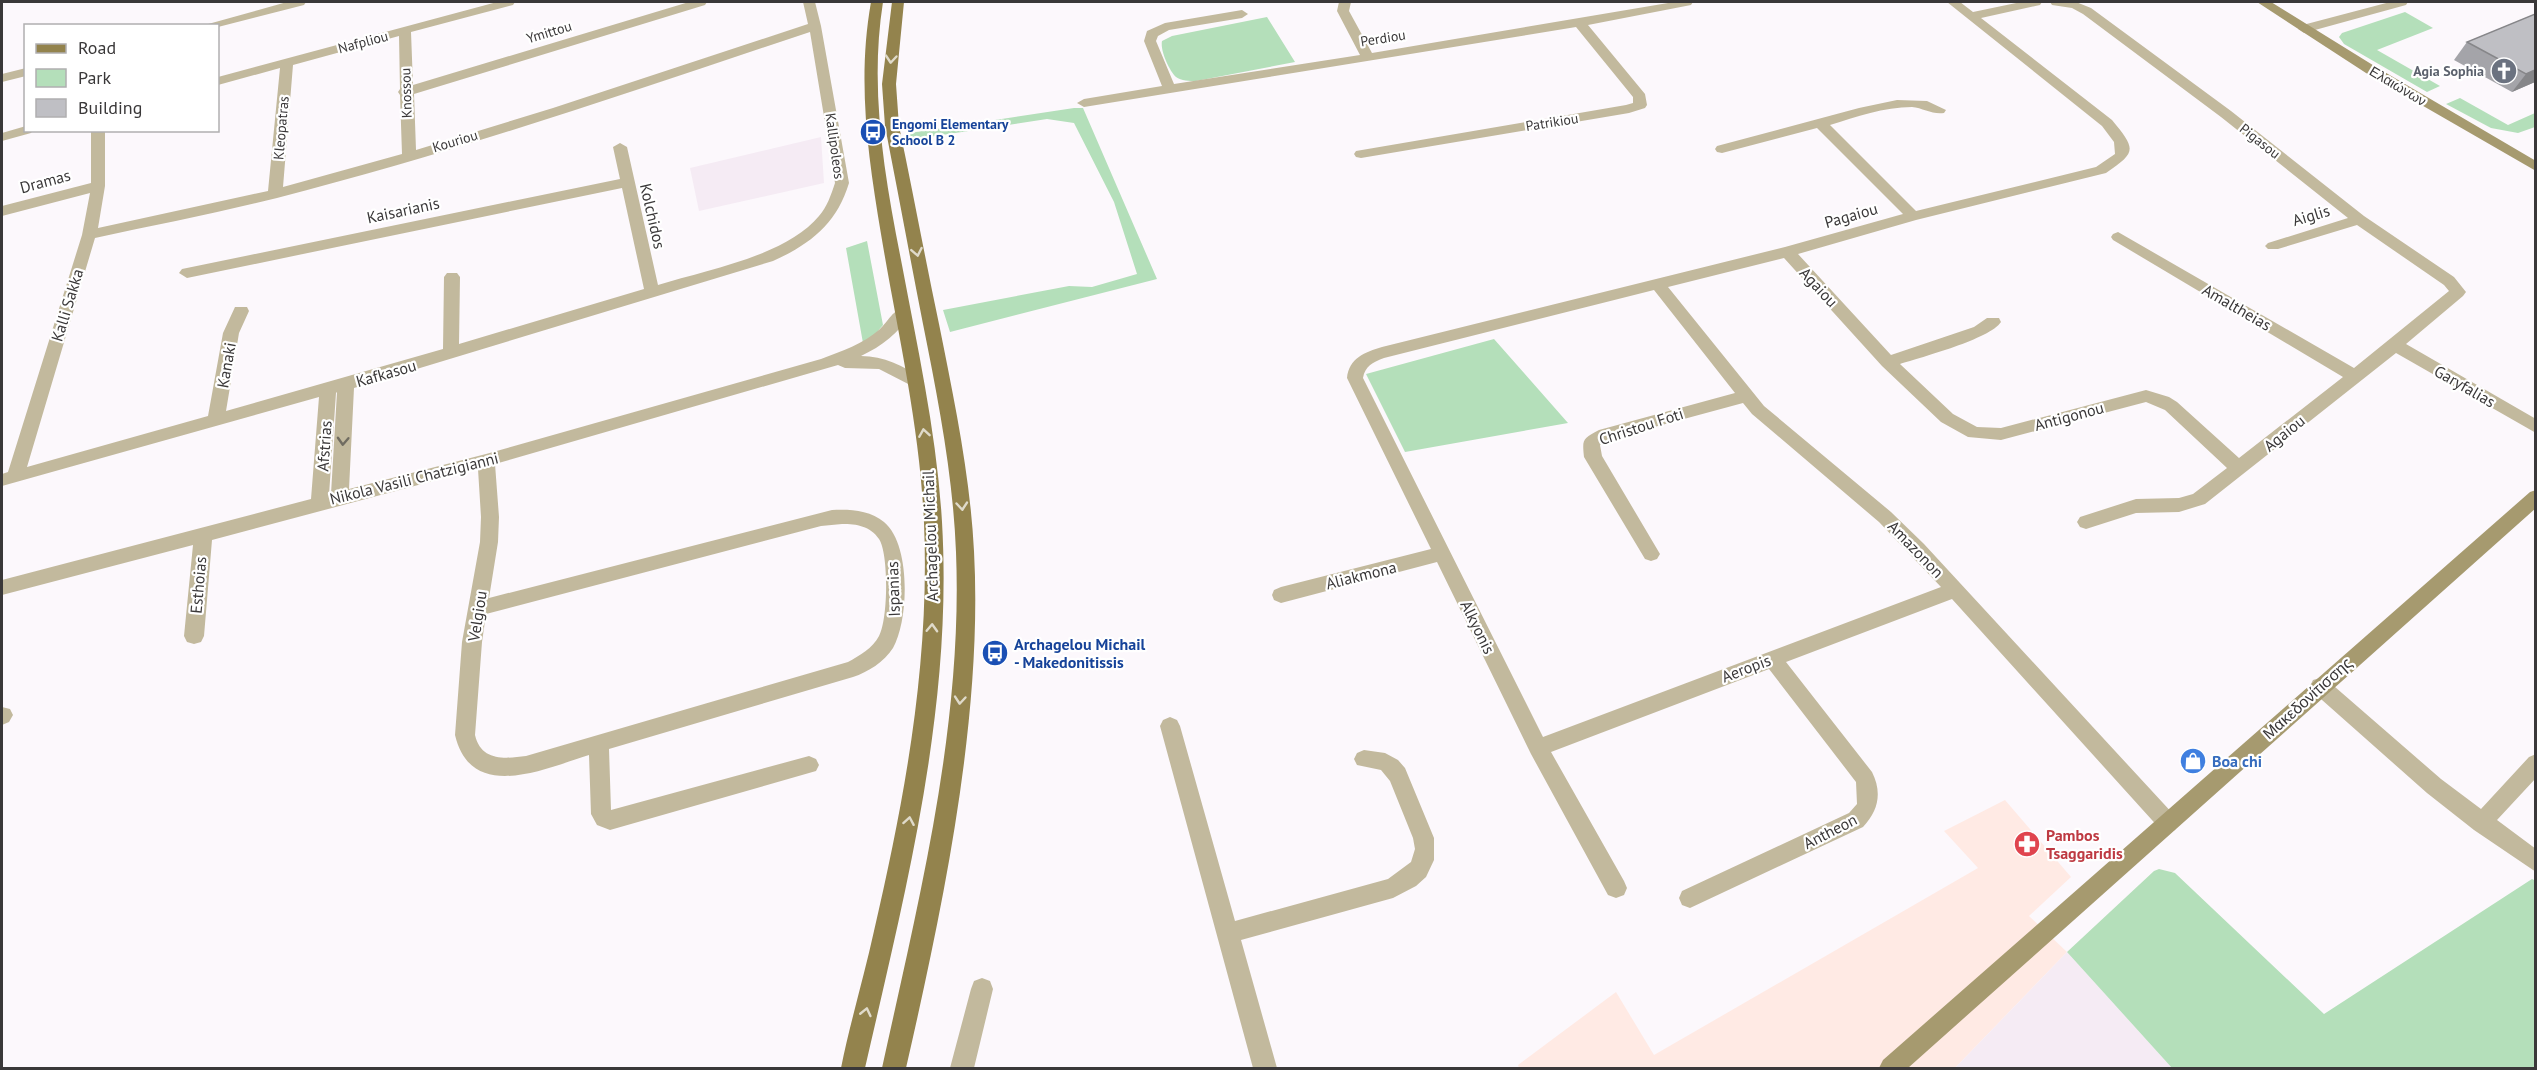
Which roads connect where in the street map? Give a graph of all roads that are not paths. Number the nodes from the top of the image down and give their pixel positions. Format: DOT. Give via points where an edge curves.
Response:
graph roads {
  1 [pos="300,2"];
  2 [pos="509,2"];
  3 [pos="701,2"];
  4 [pos="809,2"];
  5 [pos="877,2"];
  6 [pos="898,2"];
  7 [pos="1345,2"];
  8 [pos="1688,2"];
  9 [pos="1953,2"];
  10 [pos="2036,2"];
  11 [pos="2056,2"];
  12 [pos="2263,2"];
  13 [pos="2350,2"];
  14 [pos="2402,2"];
  15 [pos="476,6"];
  16 [pos="2366,12"];
  17 [pos="1242,14"];
  18 [pos="1972,16"];
  19 [pos="1579,23"];
  20 [pos="215,24"];
  21 [pos="815,26"];
  22 [pos="2304,29"];
  23 [pos="405,30"];
  24 [pos="1367,56"];
  25 [pos="286,63"];
  26 [pos="24,72"];
  27 [pos="2,78"];
  28 [pos="219,81"];
  29 [pos="1170,90"];
  30 [pos="405,92"];
  31 [pos="1084,104"];
  32 [pos="1939,110"];
  33 [pos="1821,123"];
  34 [pos="24,131"];
  35 [pos="98,132"];
  36 [pos="2,137"];
  37 [pos="620,147"];
  38 [pos="1722,148"];
  39 [pos="1361,154"];
  40 [pos="409,156"];
  41 [pos="2535,167"];
  42 [pos="627,183"];
  43 [pos="98,186"];
  44 [pos="275,194"];
  45 [pos="2,211"];
  46 [pos="1913,216"];
  47 [pos="2359,219"];
  48 [pos="89,235"];
  49 [pos="2118,237"];
  50 [pos="2273,246"];
  51 [pos="1787,252"];
  52 [pos="768,257"];
  53 [pos="187,273"];
  54 [pos="452,278"];
  55 [pos="1657,284"];
  56 [pos="2458,291"];
  57 [pos="652,292"];
  58 [pos="241,311"];
  59 [pos="903,313"];
  60 [pos="1993,322"];
  61 [pos="2395,345"];
  62 [pos="451,354"];
  63 [pos="1361,362"];
  64 [pos="1888,362"];
  65 [pos="826,363"];
  66 [pos="2355,376"];
  67 [pos="916,382"];
  68 [pos="346,384"];
  69 [pos="328,390"];
  70 [pos="1744,396"];
  71 [pos="216,420"];
  72 [pos="2535,427"];
  73 [pos="1987,434"];
  74 [pos="486,460"];
  75 [pos="2239,470"];
  76 [pos="8,478"];
  77 [pos="340,497"];
  78 [pos="2535,497"];
  79 [pos="320,502"];
  80 [pos="2086,522"];
  81 [pos="203,534"];
  82 [pos="1441,554"];
  83 [pos="1651,554"];
  84 [pos="2,588"];
  85 [pos="1954,590"];
  86 [pos="1281,595"];
  87 [pos="477,609"];
  88 [pos="194,636"];
  89 [pos="1772,658"];
  90 [pos="2320,686"];
  91 [pos="1170,726"];
  92 [pos="599,744"];
  93 [pos="1538,748"];
  94 [pos="1364,759"];
  95 [pos="2535,763"];
  96 [pos="484,764"];
  97 [pos="809,765"];
  98 [pos="2168,823"];
  99 [pos="2481,823"];
  100 [pos="2535,862"];
  101 [pos="1616,888"];
  102 [pos="1690,898"];
  103 [pos="1229,933"];
  104 [pos="981,989"];
  105 [pos="853,1068"];
  106 [pos="894,1068"];
  107 [pos="962,1068"];
  108 [pos="1265,1068"];
  109 [pos="1891,1068"];
  1 -- 20 [label="street"];
  2 -- 15 [label="street, Nafpliou"];
  3 -- 30 [label="street, Ymittou"];
  4 -- 21 [label="street, Kallipoleos"];
  5 -- 59 [label="main road, Archagelou Michail" via="871,28 869,99 874,154"];
  6 -- 106 [label="main road, Archagelou Michail, one-way" via="889,84 892,126 954,436 966,584 957,727 936,862"];
  7 -- 24 [label="street" via="1342,11"];
  8 -- 19 [label="street, Perdiou"];
  9 -- 18 [label="street, Pagaiou"];
  10 -- 18 [label="street"];
  11 -- 47 [label="street, Pigasou" via="2087,11"];
  12 -- 22 [label="main road, Ελαιώνων"];
  13 -- 16 [label="street"];
  14 -- 16 [label="street"];
  15 -- 23 [label="street, Nafpliou"];
  16 -- 22 [label="street"];
  17 -- 29 [label="street" via="1165,27 1152,34 1150,41"];
  18 -- 46 [label="street, Pagaiou" via="2107,123 2121,142 2122,156 2101,170"];
  19 -- 24 [label="street, Perdiou"];
  19 -- 39 [label="street, Patrikiou" via="1640,97 1640,105 1629,110"];
  21 -- 40 [label="street, Kouriou"];
  21 -- 52 [label="street, Kallipoleos" via="842,183 838,199 819,227"];
  22 -- 41 [label="main road, Ελαιώνων"];
  23 -- 25 [label="street, Nafpliou"];
  23 -- 30 [label="street, Knossou"];
  24 -- 29 [label="street, Perdiou"];
  25 -- 28 [label="street, Nafpliou"];
  25 -- 44 [label="street, Kleopatras"];
  26 -- 27 [label="street"];
  29 -- 31 [label="street, Perdiou"];
  30 -- 40 [label="street, Knossou"];
  32 -- 33 [label="street" via="1921,102 1897,104"];
  33 -- 38 [label="street"];
  33 -- 46 [label="street"];
  34 -- 36 [label="street"];
  35 -- 43 [label="street, Kalli Sakka"];
  37 -- 42 [label="street, Kolchidos"];
  40 -- 44 [label="street, Kouriou"];
  42 -- 53 [label="street, Kaisarianis"];
  42 -- 57 [label="street, Kolchidos"];
  43 -- 45 [label="street, Dramas"];
  43 -- 48 [label="street, Kalli Sakka"];
  44 -- 48 [label="street, Kouriou"];
  46 -- 51 [label="street, Pagaiou"];
  47 -- 50 [label="street, Aiglis"];
  47 -- 56 [label="street, Pigasou"];
  48 -- 76 [label="street, Kalli Sakka"];
  49 -- 66 [label="street, Amaltheias"];
  51 -- 55 [label="street, Pagaiou"];
  51 -- 64 [label="street, Agaiou"];
  52 -- 57 [label="street, Kafkasou"];
  54 -- 62 [label="street"];
  55 -- 63 [label="street, Pagaiou" via="1382,353"];
  55 -- 70 [label="street, Amazonon"];
  56 -- 61 [label="street, Agaiou"];
  57 -- 62 [label="street, Kafkasou"];
  58 -- 71 [label="street, Kanaki" via="231,333"];
  59 -- 65 [label="street, Nikola Vasili Chatzigianni" via="879,340"];
  59 -- 67 [label="main road, Archagelou Michail"];
  60 -- 64 [label="street" via="1980,331"];
  61 -- 66 [label="street, Agaiou"];
  61 -- 72 [label="street, Garyfalias"];
  62 -- 68 [label="street, Kafkasou"];
  63 -- 82 [label="street, Alkyonis" via="1355,378"];
  64 -- 73 [label="street, Agaiou" via="1947,418 1960,427"];
  65 -- 67 [label="street, Nikola Vasili Chatzigianni" via="881,362"];
  65 -- 74 [label="street, Nikola Vasili Chatzigianni"];
  66 -- 75 [label="street, Agaiou"];
  105 -- 67 [label="main road, Archagelou Michail, one-way" via="902,863 923,738 932,647 933,524"];
  68 -- 69 [label="street, Kafkasou"];
  68 -- 77 [label="street, Afstrias, one-way"];
  69 -- 71 [label="street, Kafkasou"];
  69 -- 79 [label="street, Afstrias"];
  70 -- 83 [label="street, Christou Foti" via="1605,434 1592,442 1593,457"];
  70 -- 85 [label="street, Amazonon" via="1885,518"];
  71 -- 76 [label="street, Kafkasou"];
  73 -- 75 [label="street, Antigonou" via="2001,434 2151,397 2171,406"];
  74 -- 77 [label="street, Nikola Vasili Chatzigianni"];
  74 -- 87 [label="street, Velgiou" via="489,542"];
  75 -- 80 [label="street, Agaiou" via="2191,503 2136,506"];
  77 -- 79 [label="street, Nikola Vasili Chatzigianni"];
  78 -- 90 [label="main road, Μακεδονίτισσης"];
  79 -- 81 [label="street, Nikola Vasili Chatzigianni"];
  81 -- 84 [label="street, Nikola Vasili Chatzigianni"];
  81 -- 88 [label="street, Esthoias"];
  82 -- 86 [label="street, Aliakmona"];
  82 -- 93 [label="street, Alkyonis"];
  85 -- 89 [label="street, Aeropis"];
  85 -- 98 [label="street, Amazonon"];
  87 -- 92 [label="street, Ispanias" via="830,518 863,518 885,533 892,549 895,618 885,645 867,662"];
  87 -- 96 [label="street, Velgiou" via="465,735 468,750"];
  89 -- 93 [label="street, Aeropis"];
  89 -- 102 [label="street, Antheon" via="1865,778 1869,802 1856,820"];
  90 -- 98 [label="main road, Μακεδονίτισσης"];
  90 -- 99 [label="street"];
  91 -- 103 [label="street"];
  92 -- 96 [label="street, Ispanias" via="526,765 508,768"];
  92 -- 97 [label="street" via="601,814 610,820"];
  93 -- 101 [label="street, Alkyonis"];
  94 -- 103 [label="street" via="1386,763 1396,772 1426,838 1419,869 1393,888"];
  95 -- 99 [label="street"];
  98 -- 109 [label="main road, Μακεδονίτισσης"];
  99 -- 100 [label="street"];
  103 -- 108 [label="street"];
  104 -- 107 [label="street"];
}
